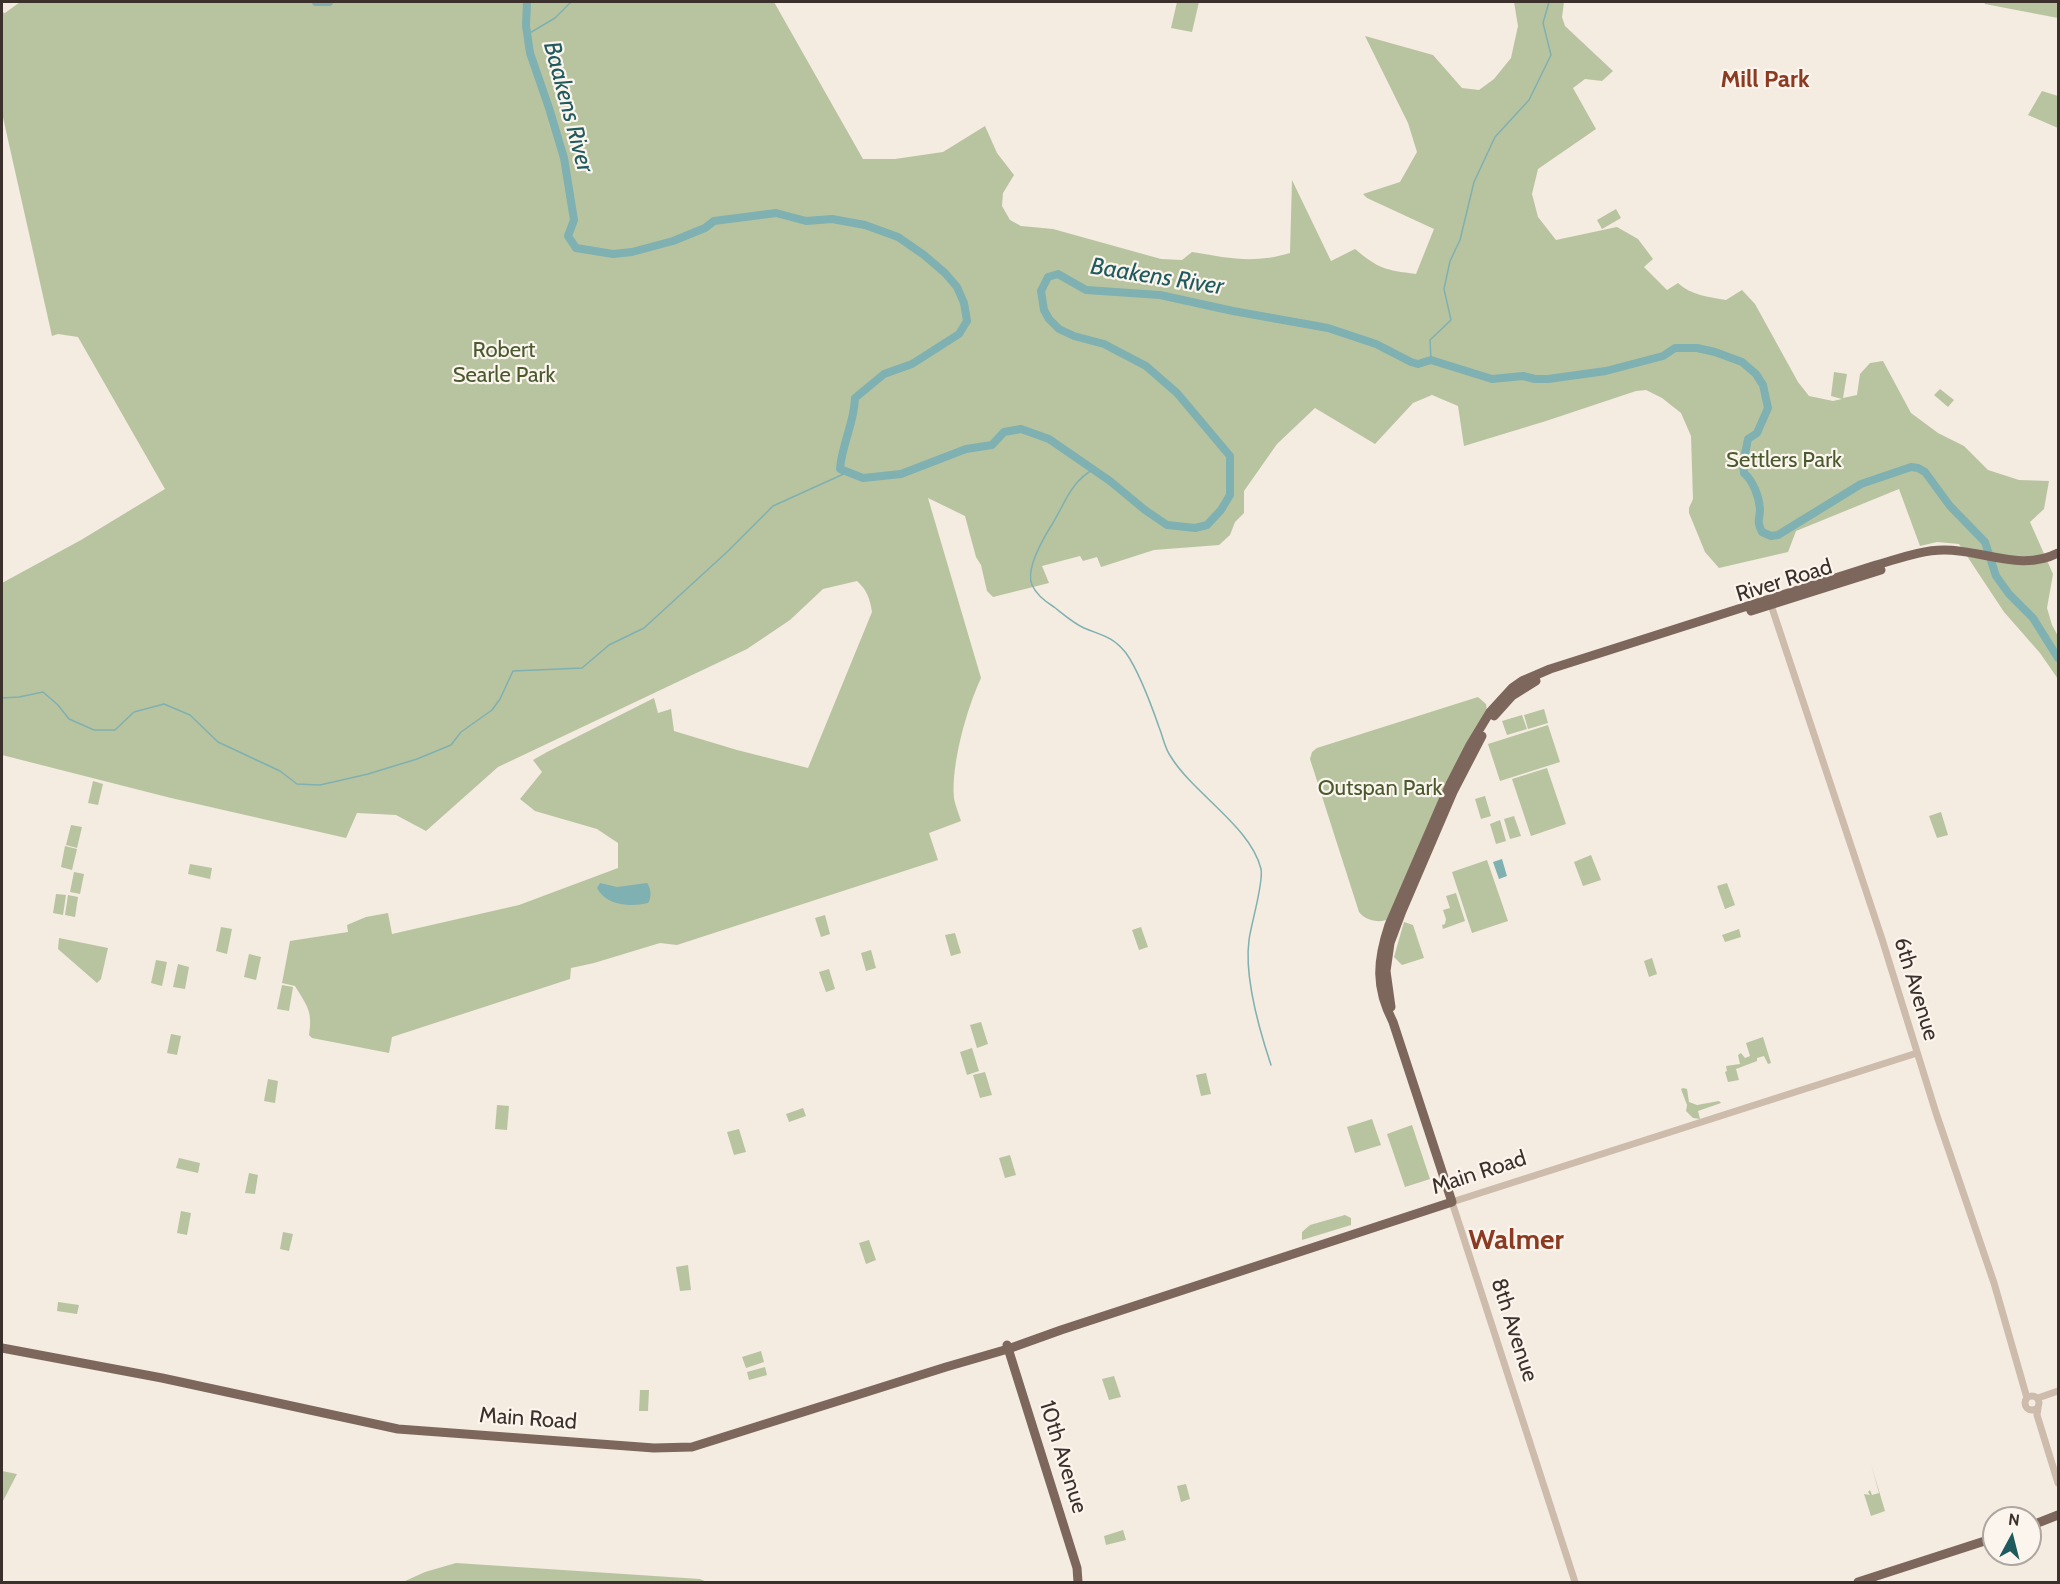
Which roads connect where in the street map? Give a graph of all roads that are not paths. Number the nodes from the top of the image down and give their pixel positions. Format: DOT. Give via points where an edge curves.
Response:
graph roads {
  1 [pos="2058,553"];
  2 [pos="2058,559"];
  3 [pos="2043,562"];
  4 [pos="1770,603"];
  5 [pos="1383,980"];
  6 [pos="1917,1053"];
  7 [pos="1452,1202"];
  8 [pos="2,1343"];
  9 [pos="1007,1347"];
  10 [pos="2,1348"];
  11 [pos="88,1363"];
  12 [pos="2058,1391"];
  13 [pos="2058,1396"];
  14 [pos="2034,1402"];
  15 [pos="2058,1483"];
  16 [pos="2058,1515"];
  17 [pos="2042,1521"];
  18 [pos="1982,1542"];
  19 [pos="1078,1582"];
  20 [pos="1575,1582"];
  21 [pos="1858,1582"];
  1 -- 3 [label="main road"];
  2 -- 3 [label="main road"];
  3 -- 4 [label="main road, River Road" via="1967,556 1943,550 1923,552"];
  4 -- 5 [label="main road, River Road" via="1522,681 1504,695 1466,752 1393,915 1382,948"];
  4 -- 6 [label="street, 6th Avenue"];
  5 -- 7 [label="main road, 8th Avenue" via="1387,1009"];
  6 -- 7 [label="street, Main Road"];
  6 -- 14 [label="street, 6th Avenue"];
  7 -- 9 [label="main road, Main Road"];
  7 -- 20 [label="street, 8th Avenue"];
  8 -- 11 [label="main road, Main Road"];
  9 -- 11 [label="main road, Main Road" via="713,1442 677,1449 398,1429"];
  9 -- 19 [label="main road, 10th Avenue" via="1077,1568"];
  10 -- 11 [label="main road, Main Road"];
  12 -- 14 [label="street"];
  13 -- 14 [label="street"];
  14 -- 15 [label="street, 6th Avenue"];
  16 -- 17 [label="main road"];
  18 -- 21 [label="main road"];
}
